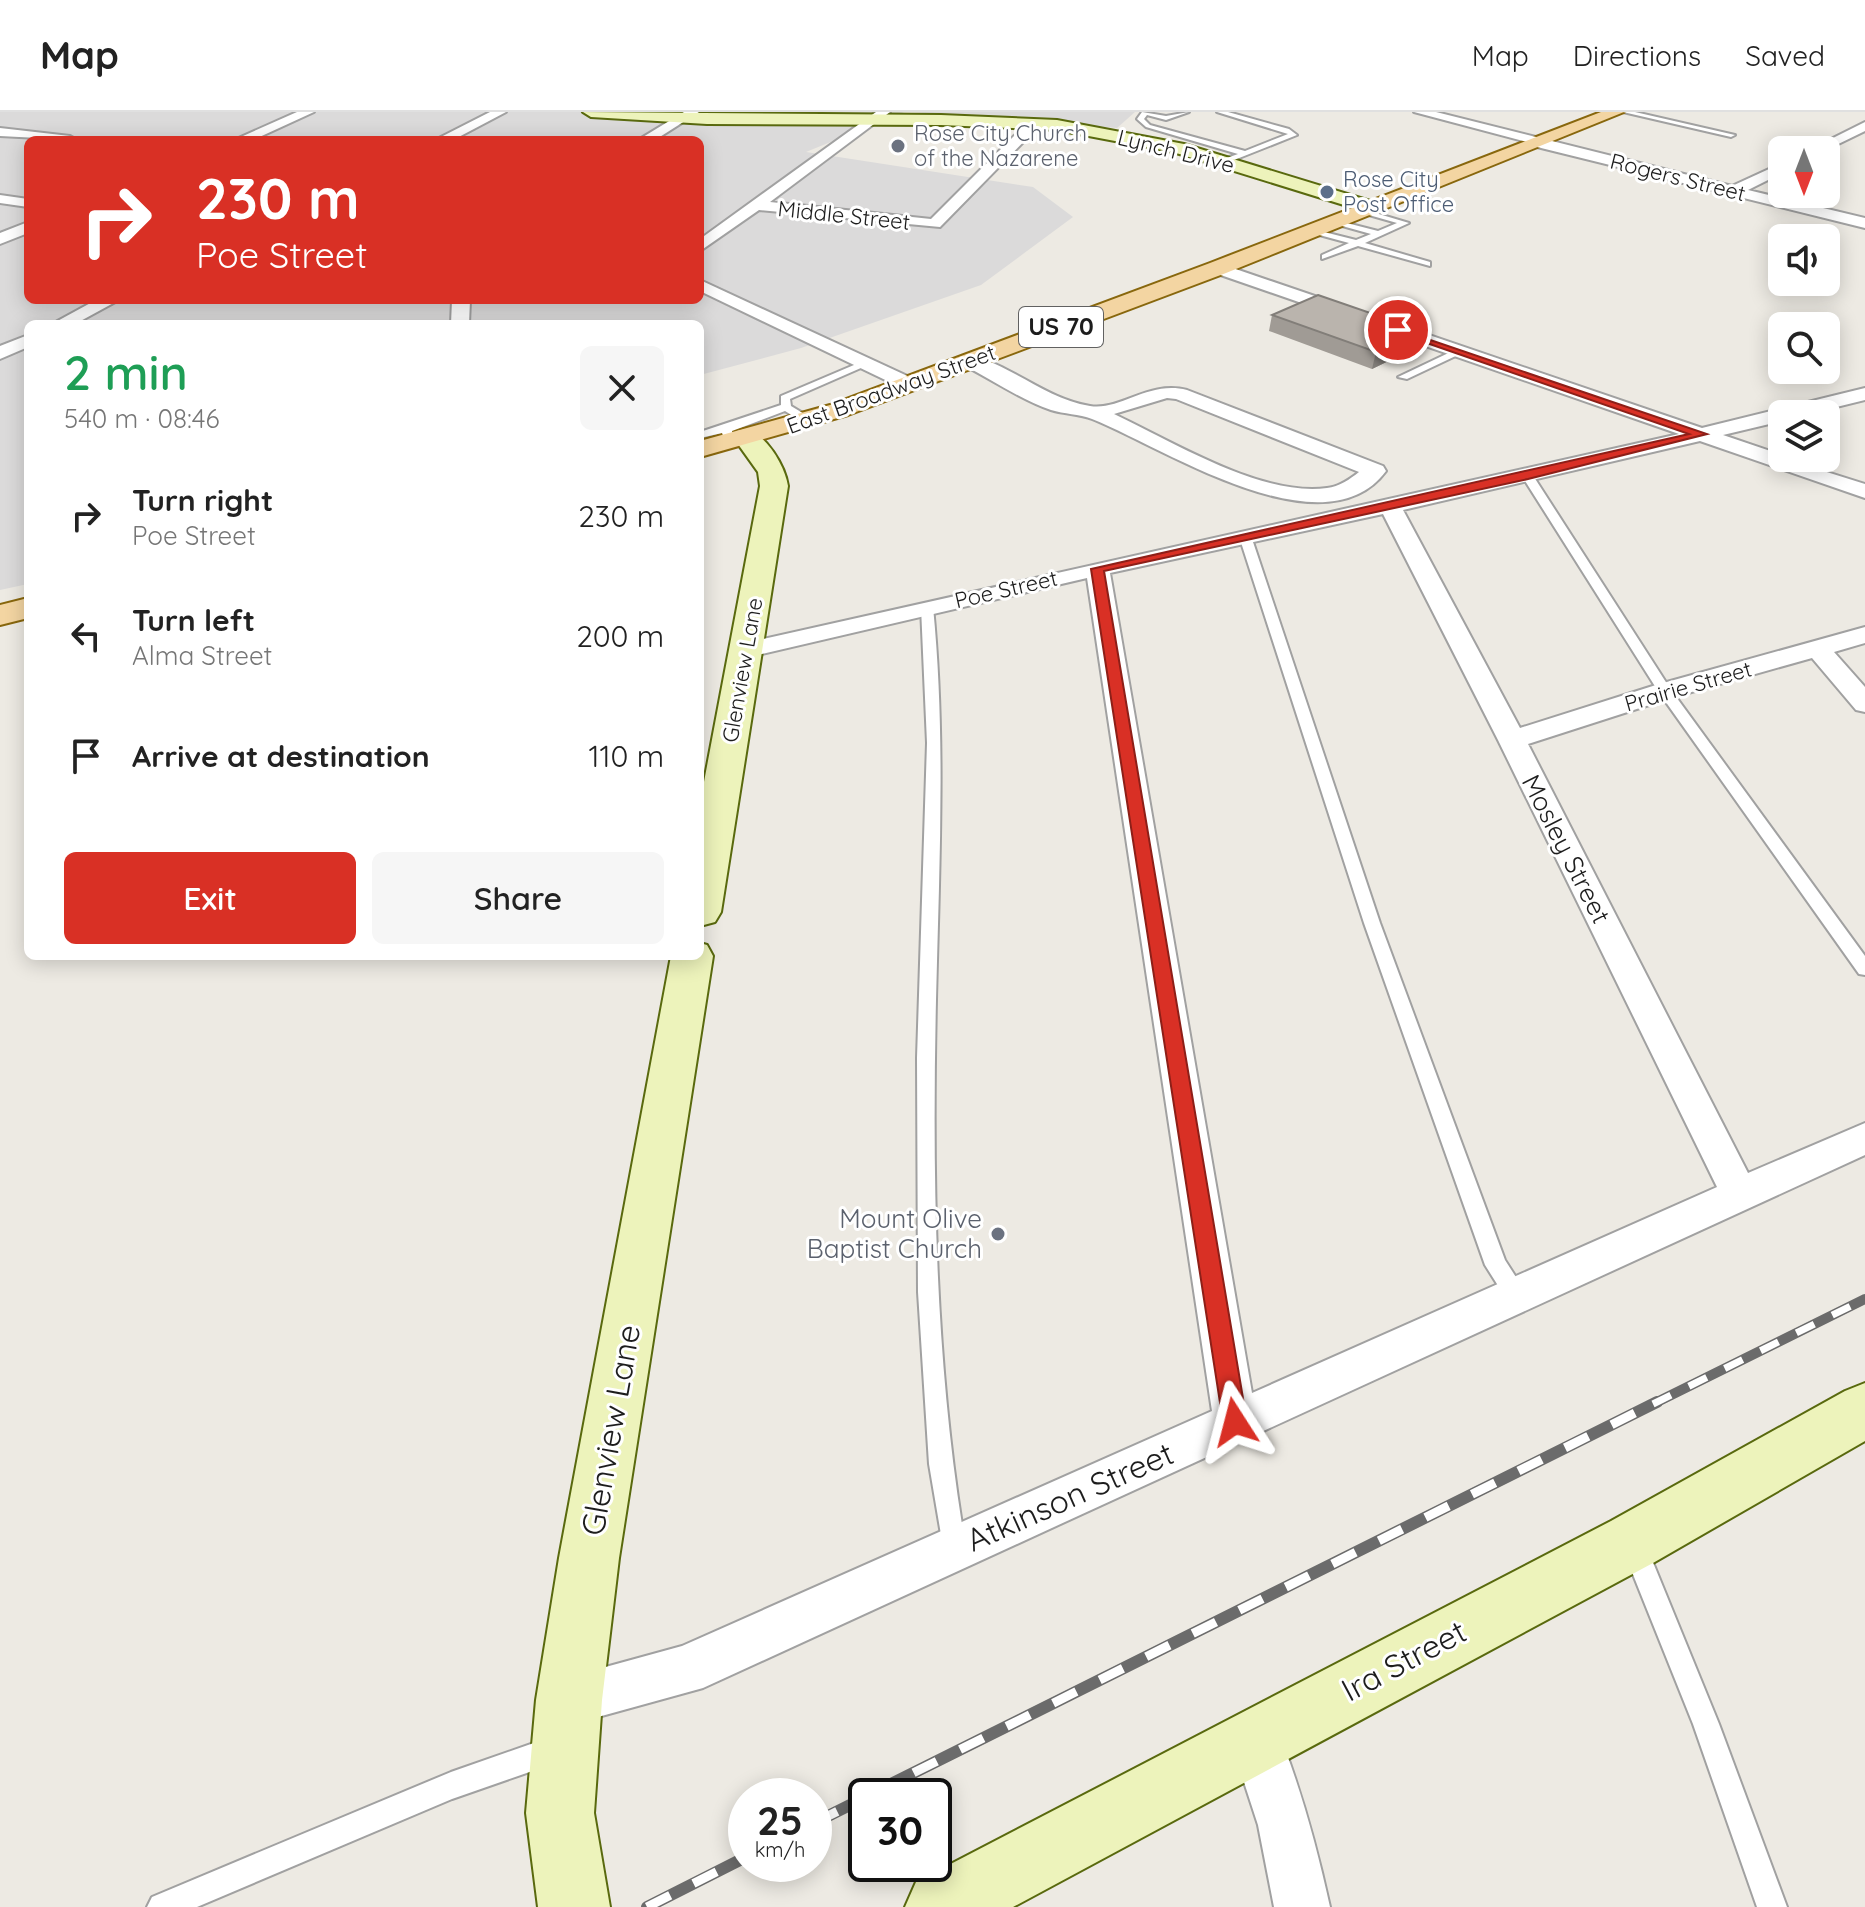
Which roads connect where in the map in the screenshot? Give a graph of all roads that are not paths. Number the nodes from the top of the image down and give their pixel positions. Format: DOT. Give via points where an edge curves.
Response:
graph roads {
  1 [pos="308,112"];
  2 [pos="500,112"];
  3 [pos="591,112"];
  4 [pos="1145,112"];
  5 [pos="1186,112"];
  6 [pos="1220,112"];
  7 [pos="1420,112"];
  8 [pos="1616,112"];
  9 [pos="1626,112"];
  10 [pos="688,115"];
  11 [pos="880,115"];
  12 [pos="1043,120"];
  13 [pos="1148,126"];
  14 [pos="1865,126"];
  15 [pos="0,132"];
  16 [pos="1731,135"];
  17 [pos="35,136"];
  18 [pos="251,136"];
  19 [pos="450,136"];
  20 [pos="652,136"];
  21 [pos="1122,136"];
  22 [pos="1840,138"];
  23 [pos="1540,142"];
  24 [pos="0,145"];
  25 [pos="24,148"];
  26 [pos="1247,154"];
  27 [pos="1224,162"];
  28 [pos="1768,174"];
  29 [pos="1734,191"];
  30 [pos="0,199"];
  31 [pos="24,202"];
  32 [pos="756,205"];
  33 [pos="1369,210"];
  34 [pos="1338,222"];
  35 [pos="1865,223"];
  36 [pos="24,229"];
  37 [pos="1315,231"];
  38 [pos="1379,234"];
  39 [pos="0,239"];
  40 [pos="704,243"];
  41 [pos="1357,243"];
  42 [pos="1325,257"];
  43 [pos="1427,264"];
  44 [pos="1218,268"];
  45 [pos="704,287"];
  46 [pos="102,304"];
  47 [pos="69,320"];
  48 [pos="24,342"];
  49 [pos="1459,351"];
  50 [pos="0,353"];
  51 [pos="970,361"];
  52 [pos="865,364"];
  53 [pos="1403,377"];
  54 [pos="909,384"];
  55 [pos="1865,394"];
  56 [pos="1840,400"];
  57 [pos="786,407"];
  58 [pos="1096,413"];
  59 [pos="1768,418"];
  60 [pos="807,420"];
  61 [pos="1701,434"];
  62 [pos="704,435"];
  63 [pos="734,436"];
  64 [pos="704,447"];
  65 [pos="1528,476"];
  66 [pos="1865,491"];
  67 [pos="1389,505"];
  68 [pos="1245,536"];
  69 [pos="1097,569"];
  70 [pos="927,607"];
  71 [pos="24,609"];
  72 [pos="0,615"];
  73 [pos="1865,635"];
  74 [pos="745,650"];
  75 [pos="1819,650"];
  76 [pos="1665,691"];
  77 [pos="1865,704"];
  78 [pos="1512,740"];
  79 [pos="704,889"];
  80 [pos="691,960"];
  81 [pos="1865,969"];
  82 [pos="1865,1138"];
  83 [pos="1740,1195"];
  84 [pos="1517,1296"];
  85 [pos="1865,1410"];
  86 [pos="1235,1422"];
  87 [pos="1632,1542"];
  88 [pos="954,1549"];
  89 [pos="567,1723"];
  90 [pos="1256,1739"];
  91 [pos="162,1907"];
  92 [pos="574,1907"];
  93 [pos="941,1907"];
  94 [pos="1302,1907"];
  95 [pos="1772,1907"];
  1 -- 18 [label="street"];
  2 -- 19 [label="street"];
  3 -- 10 [label="street, Lynch Drive"];
  4 -- 5 [label="lane" via="1166,118"];
  4 -- 13 [label="lane" via="1140,119"];
  6 -- 26 [label="lane" via="1293,135"];
  7 -- 23 [label="street, Rogers Street"];
  8 -- 23 [label="main road, East Broadway Street / US 70"];
  9 -- 16 [label="lane"];
  10 -- 11 [label="street, Lynch Drive"];
  10 -- 20 [label="street"];
  11 -- 12 [label="street, Lynch Drive"];
  11 -- 32 [label="street"];
  12 -- 21 [label="street, Lynch Drive"];
  12 -- 32 [label="street, Middle Street" via="935,224"];
  13 -- 21 [label="lane"];
  13 -- 26 [label="lane"];
  14 -- 22 [label="street"];
  15 -- 17 [label="street"];
  21 -- 27 [label="street, Lynch Drive"];
  23 -- 29 [label="street, Rogers Street"];
  23 -- 33 [label="main road, East Broadway Street / US 70"];
  24 -- 25 [label="street"];
  26 -- 27 [label="lane"];
  27 -- 33 [label="street, Lynch Drive"];
  28 -- 29 [label="street"];
  29 -- 35 [label="street, Rogers Street"];
  30 -- 31 [label="street"];
  32 -- 40 [label="street"];
  33 -- 34 [label="main road, East Broadway Street / US 70"];
  33 -- 38 [label="lane" via="1405,223"];
  34 -- 37 [label="main road, East Broadway Street / US 70"];
  34 -- 38 [label="lane"];
  36 -- 39 [label="street"];
  37 -- 41 [label="lane"];
  37 -- 44 [label="main road, East Broadway Street / US 70"];
  38 -- 41 [label="lane"];
  41 -- 42 [label="lane"];
  41 -- 43 [label="lane"];
  44 -- 49 [label="street"];
  44 -- 51 [label="main road, East Broadway Street / US 70"];
  45 -- 52 [label="street"];
  46 -- 47 [label="street"];
  48 -- 50 [label="street"];
  49 -- 53 [label="lane"];
  49 -- 61 [label="street"];
  51 -- 54 [label="main road, East Broadway Street / US 70"];
  51 -- 58 [label="street" via="1056,405"];
  52 -- 54 [label="street"];
  52 -- 57 [label="lane" via="796,391 785,398"];
  54 -- 60 [label="main road, East Broadway Street / US 70"];
  55 -- 56 [label="street, Poe Street"];
  57 -- 60 [label="lane"];
  57 -- 63 [label="lane"];
  58 -- 58 [label="street" via="1279,491 1326,495 1345,491 1375,471 1174,392"];
  59 -- 61 [label="street, Poe Street"];
  60 -- 63 [label="main road, East Broadway Street / US 70"];
  61 -- 65 [label="street, Poe Street"];
  61 -- 66 [label="street"];
  62 -- 63 [label="lane"];
  63 -- 64 [label="main road, East Broadway Street / US 70"];
  63 -- 74 [label="street, Glenview Lane" via="772,471 774,486"];
  65 -- 67 [label="street, Poe Street"];
  65 -- 76 [label="lane"];
  67 -- 68 [label="street, Poe Street"];
  67 -- 78 [label="street, Mosley Street"];
  68 -- 69 [label="street, Poe Street"];
  68 -- 84 [label="lane" via="1372,923 1496,1265"];
  69 -- 70 [label="street, Poe Street"];
  69 -- 86 [label="street"];
  70 -- 74 [label="street, Poe Street"];
  70 -- 88 [label="lane" via="935,821 926,1114 930,1350 941,1476"];
  71 -- 72 [label="main road"];
  73 -- 75 [label="street, Prairie Street"];
  74 -- 79 [label="street, Glenview Lane"];
  75 -- 76 [label="street, Prairie Street"];
  75 -- 77 [label="street"];
  76 -- 78 [label="street, Prairie Street"];
  76 -- 81 [label="lane"];
  78 -- 83 [label="street, Mosley Street"];
  80 -- 89 [label="street, Glenview Lane" via="589,1558"];
  82 -- 83 [label="street, Atkinson Street"];
  83 -- 84 [label="street, Atkinson Street"];
  84 -- 86 [label="street, Atkinson Street"];
  85 -- 87 [label="street, Ira Street"];
  86 -- 88 [label="street, Atkinson Street"];
  87 -- 90 [label="street, Ira Street"];
  87 -- 95 [label="lane"];
  88 -- 89 [label="street, Atkinson Street"];
  89 -- 91 [label="lane" via="451,1786"];
  89 -- 92 [label="street, Glenview Lane" via="560,1813"];
  90 -- 93 [label="street, Ira Street"];
  90 -- 94 [label="street" via="1285,1825"];
}
